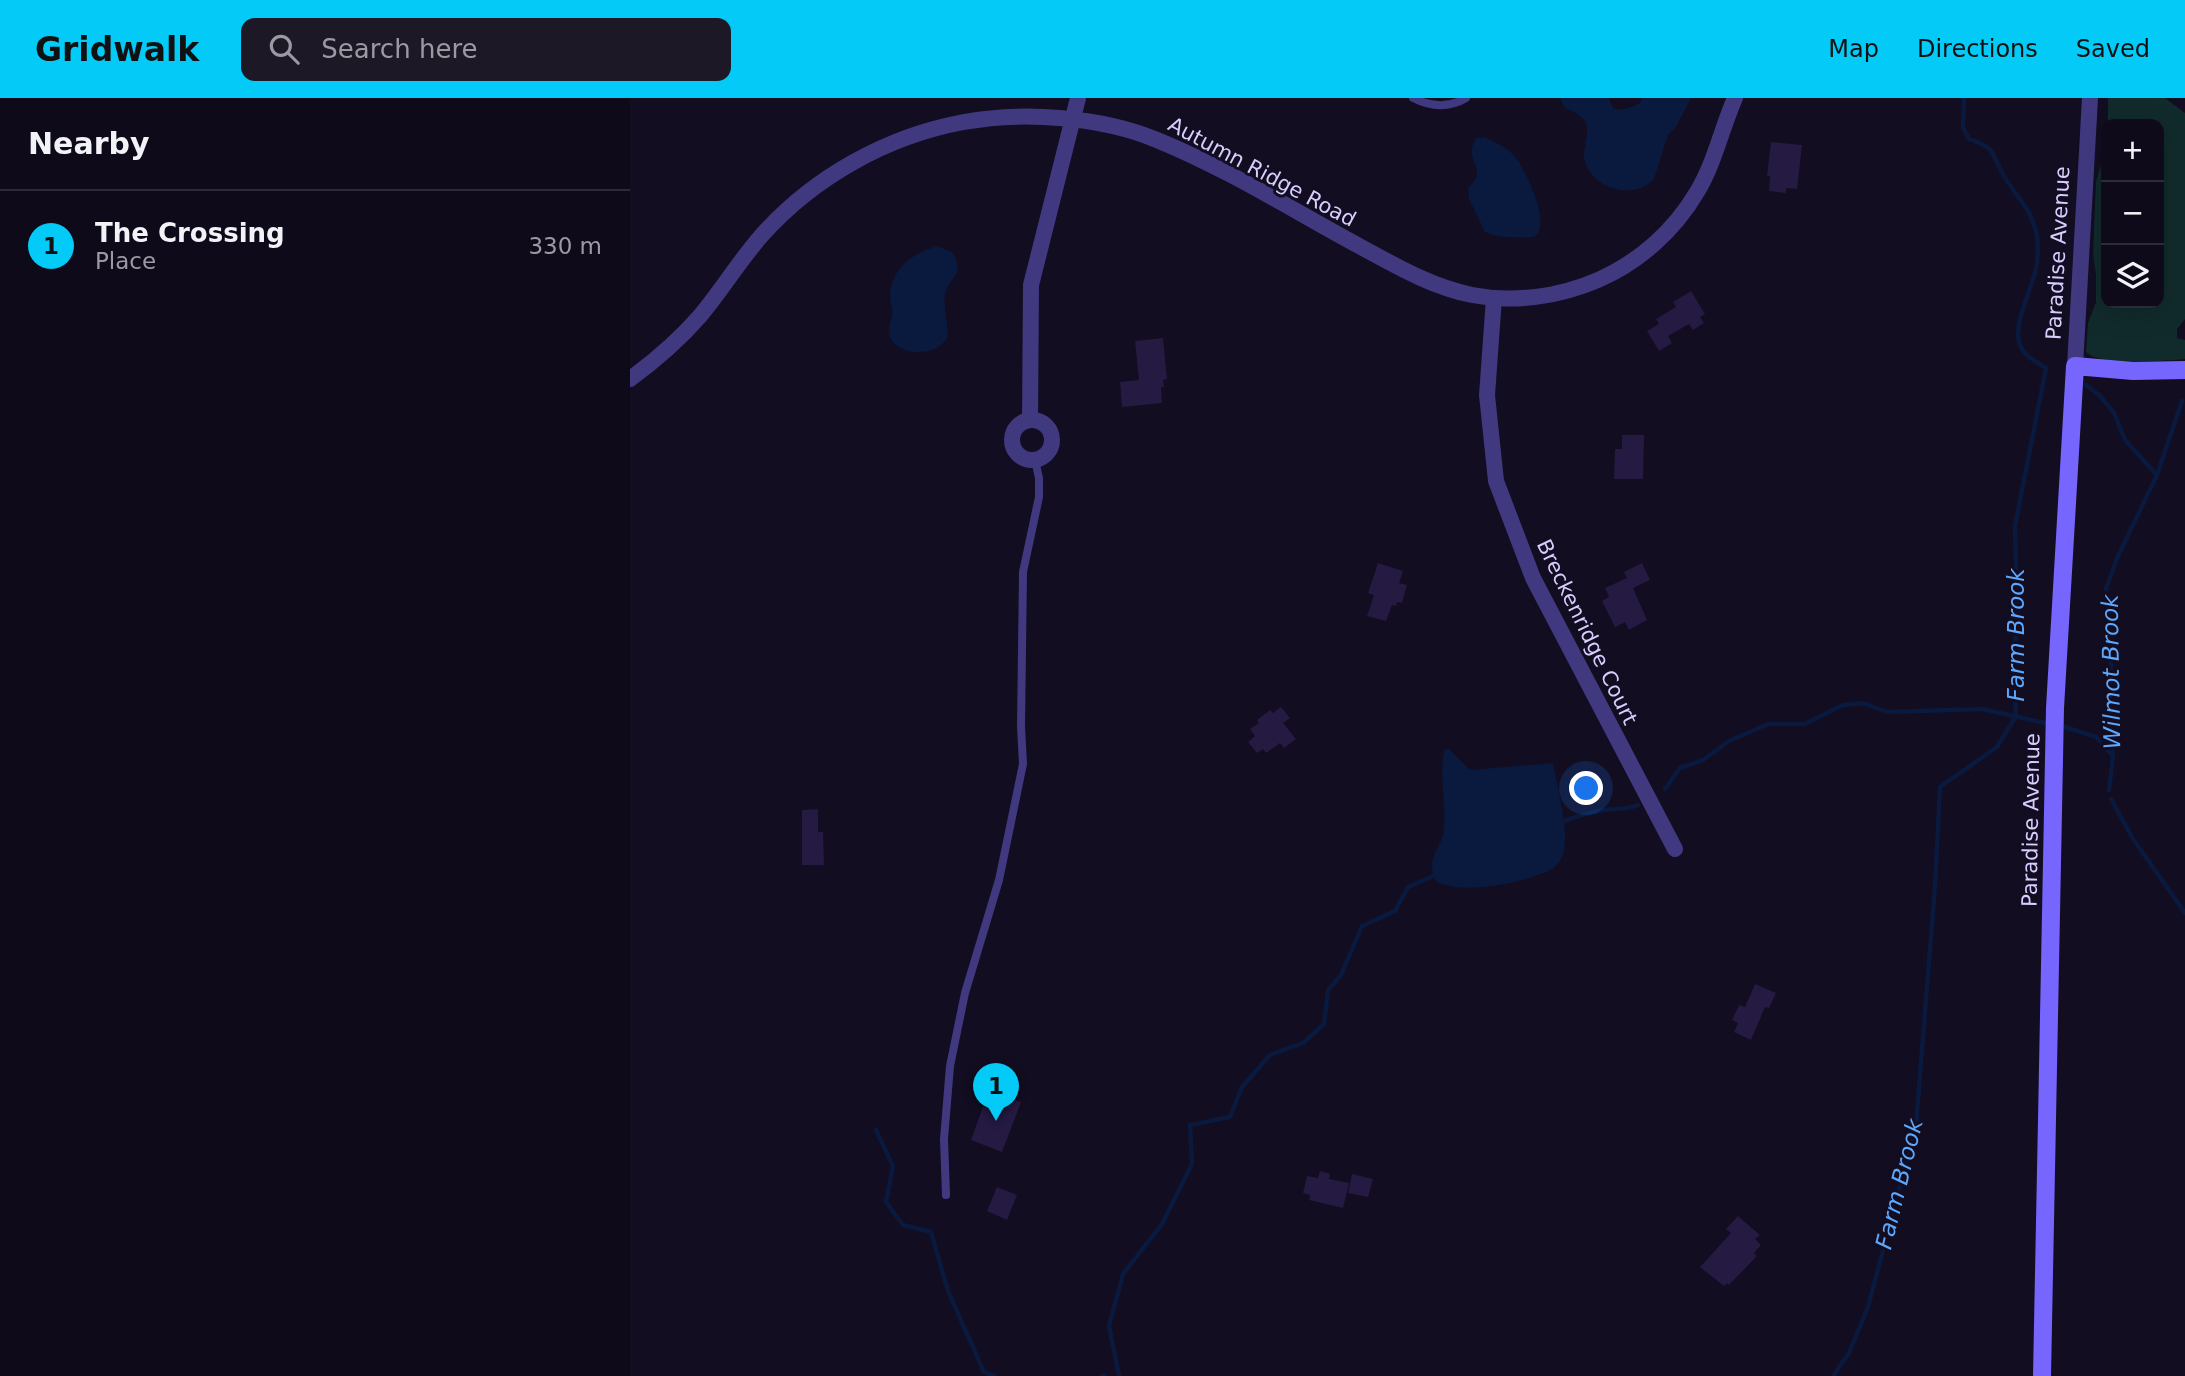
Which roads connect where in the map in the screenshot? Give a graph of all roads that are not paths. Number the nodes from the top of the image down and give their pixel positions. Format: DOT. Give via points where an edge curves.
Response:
graph roads {
  1 [pos="1078,98"];
  2 [pos="1413,98"];
  3 [pos="1466,98"];
  4 [pos="1735,98"];
  5 [pos="2090,98"];
  6 [pos="1072,120"];
  7 [pos="1494,298"];
  8 [pos="2074,366"];
  9 [pos="2185,370"];
  10 [pos="630,379"];
  11 [pos="1030,420"];
  12 [pos="1035,460"];
  13 [pos="1675,849"];
  14 [pos="946,1195"];
  15 [pos="2042,1376"];
  1 -- 6 [label="street"];
  2 -- 3 [label="lane" via="1436,106"];
  4 -- 7 [label="street, Autumn Ridge Road" via="1696,194 1668,232 1646,251 1609,275 1567,291"];
  5 -- 8 [label="street, Paradise Avenue"];
  6 -- 7 [label="street, Autumn Ridge Road" via="1155,139 1401,268 1456,291"];
  6 -- 10 [label="street, Autumn Ridge Road" via="967,121 897,142 837,171 762,234 702,313"];
  6 -- 11 [label="street" via="1031,285"];
  7 -- 13 [label="street, Breckenridge Court" via="1487,395 1496,481 1533,578"];
  8 -- 9 [label="street"];
  8 -- 15 [label="street, Paradise Avenue" via="2055,708"];
  11 -- 12 [label="street" via="1044,424 1052,435 1047,454"];
  11 -- 12 [label="street" via="1018,425 1011,443 1017,455"];
  12 -- 14 [label="lane" via="1039,497 1023,572 1023,764 999,880 965,993 950,1066 944,1139"];
}
